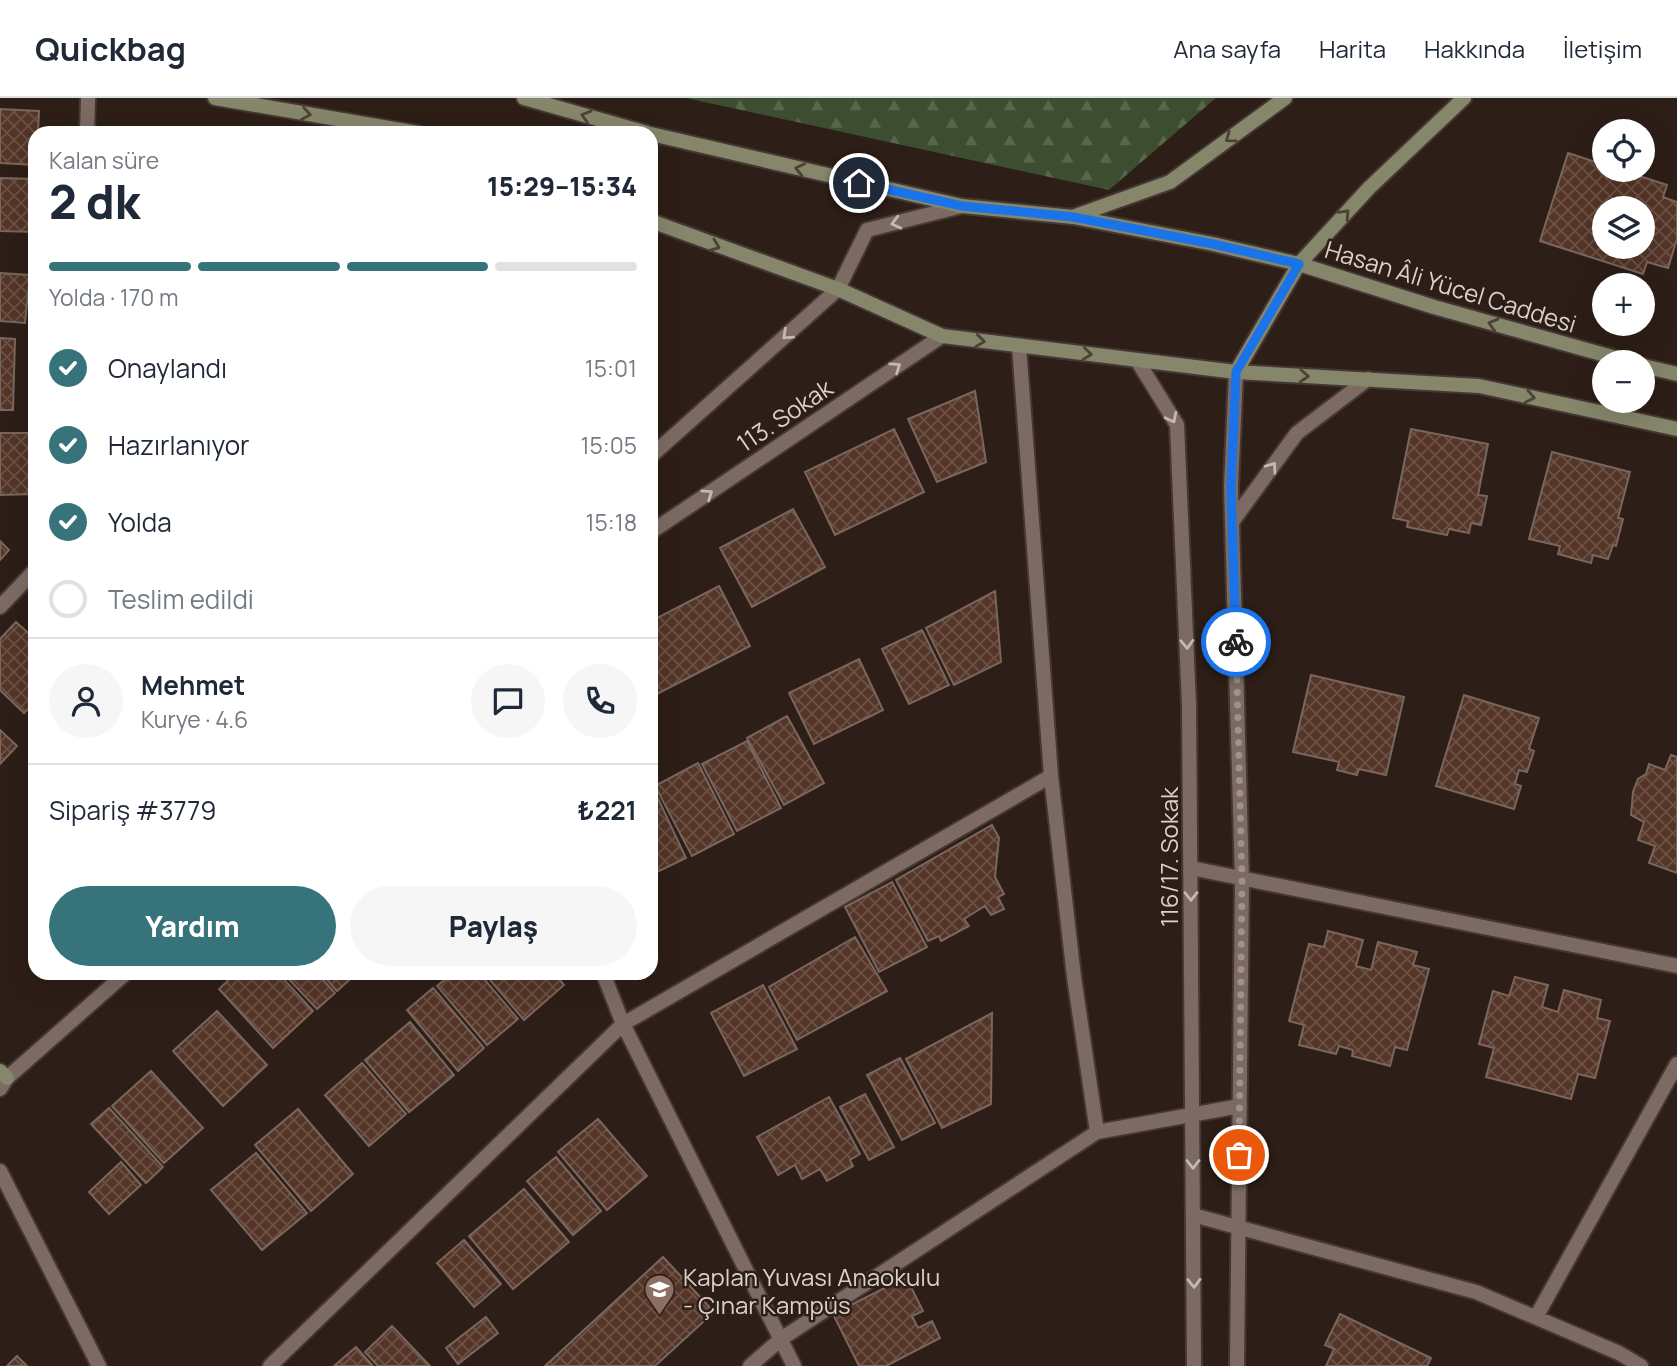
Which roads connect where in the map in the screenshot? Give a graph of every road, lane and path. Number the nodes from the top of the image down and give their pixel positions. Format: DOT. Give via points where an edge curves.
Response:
graph roads {
  1 [pos="88,98"];
  2 [pos="215,98"];
  3 [pos="524,98"];
  4 [pos="1285,98"];
  5 [pos="1464,98"];
  6 [pos="87,126"];
  7 [pos="377,126"];
  8 [pos="621,126"];
  9 [pos="658,136"];
  10 [pos="962,206"];
  11 [pos="1073,217"];
  12 [pos="658,224"];
  13 [pos="1299,264"];
  14 [pos="838,289"];
  15 [pos="942,336"];
  16 [pos="1019,346"];
  17 [pos="1592,351"];
  18 [pos="1138,360"];
  19 [pos="1655,369"];
  20 [pos="1236,372"];
  21 [pos="1677,374"];
  22 [pos="1368,379"];
  23 [pos="1677,429"];
  24 [pos="658,450"];
  25 [pos="1232,522"];
  26 [pos="658,528"];
  27 [pos="28,577"];
  28 [pos="0,607"];
  29 [pos="1051,776"];
  30 [pos="1191,868"];
  31 [pos="1242,880"];
  32 [pos="1677,966"];
  33 [pos="119,980"];
  34 [pos="606,980"];
  35 [pos="623,1024"];
  36 [pos="1677,1064"];
  37 [pos="2,1079"];
  38 [pos="1240,1106"];
  39 [pos="1192,1114"];
  40 [pos="1097,1132"];
  41 [pos="0,1171"];
  42 [pos="1193,1215"];
  43 [pos="1239,1228"];
  44 [pos="1536,1317"];
  45 [pos="781,1339"];
  46 [pos="99,1366"];
  47 [pos="270,1366"];
  48 [pos="750,1366"];
  49 [pos="793,1366"];
  50 [pos="1194,1366"];
  51 [pos="1237,1366"];
  52 [pos="1641,1366"];
  1 -- 6 [label="street"];
  2 -- 7 [label="main road, one-way"];
  8 -- 3 [label="main road, Hasan Âli Yücel Caddesi, one-way"];
  4 -- 11 [label="main road, one-way" via="1170,182"];
  13 -- 5 [label="main road, one-way" via="1369,188"];
  10 -- 9 [label="main road, Hasan Âli Yücel Caddesi, one-way"];
  10 -- 11 [label="main road, Hasan Âli Yücel Caddesi"];
  10 -- 14 [label="street, one-way" via="867,230"];
  11 -- 13 [label="main road, Hasan Âli Yücel Caddesi"];
  12 -- 14 [label="main road, one-way"];
  17 -- 13 [label="main road, Hasan Âli Yücel Caddesi, one-way"];
  13 -- 20 [label="main road"];
  14 -- 15 [label="main road"];
  14 -- 24 [label="street, 113. Sokak, one-way"];
  15 -- 16 [label="main road, one-way"];
  26 -- 15 [label="street, 113. Sokak, one-way"];
  16 -- 18 [label="main road, one-way"];
  16 -- 29 [label="street"];
  18 -- 20 [label="main road"];
  18 -- 30 [label="street, 116/17. Sokak, one-way" via="1177,425"];
  19 -- 21 [label="main road"];
  20 -- 22 [label="main road, one-way"];
  20 -- 25 [label="street"];
  22 -- 23 [label="main road, one-way" via="1479,386"];
  25 -- 22 [label="street, one-way" via="1297,433"];
  25 -- 31 [label="street"];
  27 -- 28 [label="street"];
  29 -- 35 [label="street"];
  29 -- 40 [label="street"];
  30 -- 31 [label="street"];
  30 -- 39 [label="street, 116/17. Sokak, one-way"];
  31 -- 32 [label="street"];
  31 -- 38 [label="street"];
  33 -- 37 [label="street"];
  34 -- 35 [label="street"];
  35 -- 45 [label="street"];
  35 -- 47 [label="street"];
  36 -- 44 [label="street"];
  38 -- 39 [label="street"];
  38 -- 43 [label="street"];
  39 -- 40 [label="street"];
  39 -- 42 [label="street, 116/17. Sokak, one-way"];
  40 -- 45 [label="street"];
  41 -- 46 [label="street"];
  42 -- 43 [label="street"];
  42 -- 50 [label="street, 116/17. Sokak, one-way"];
  43 -- 44 [label="street" via="1476,1292"];
  43 -- 51 [label="street"];
  44 -- 52 [label="street"];
  45 -- 48 [label="street"];
  45 -- 49 [label="street"];
}
